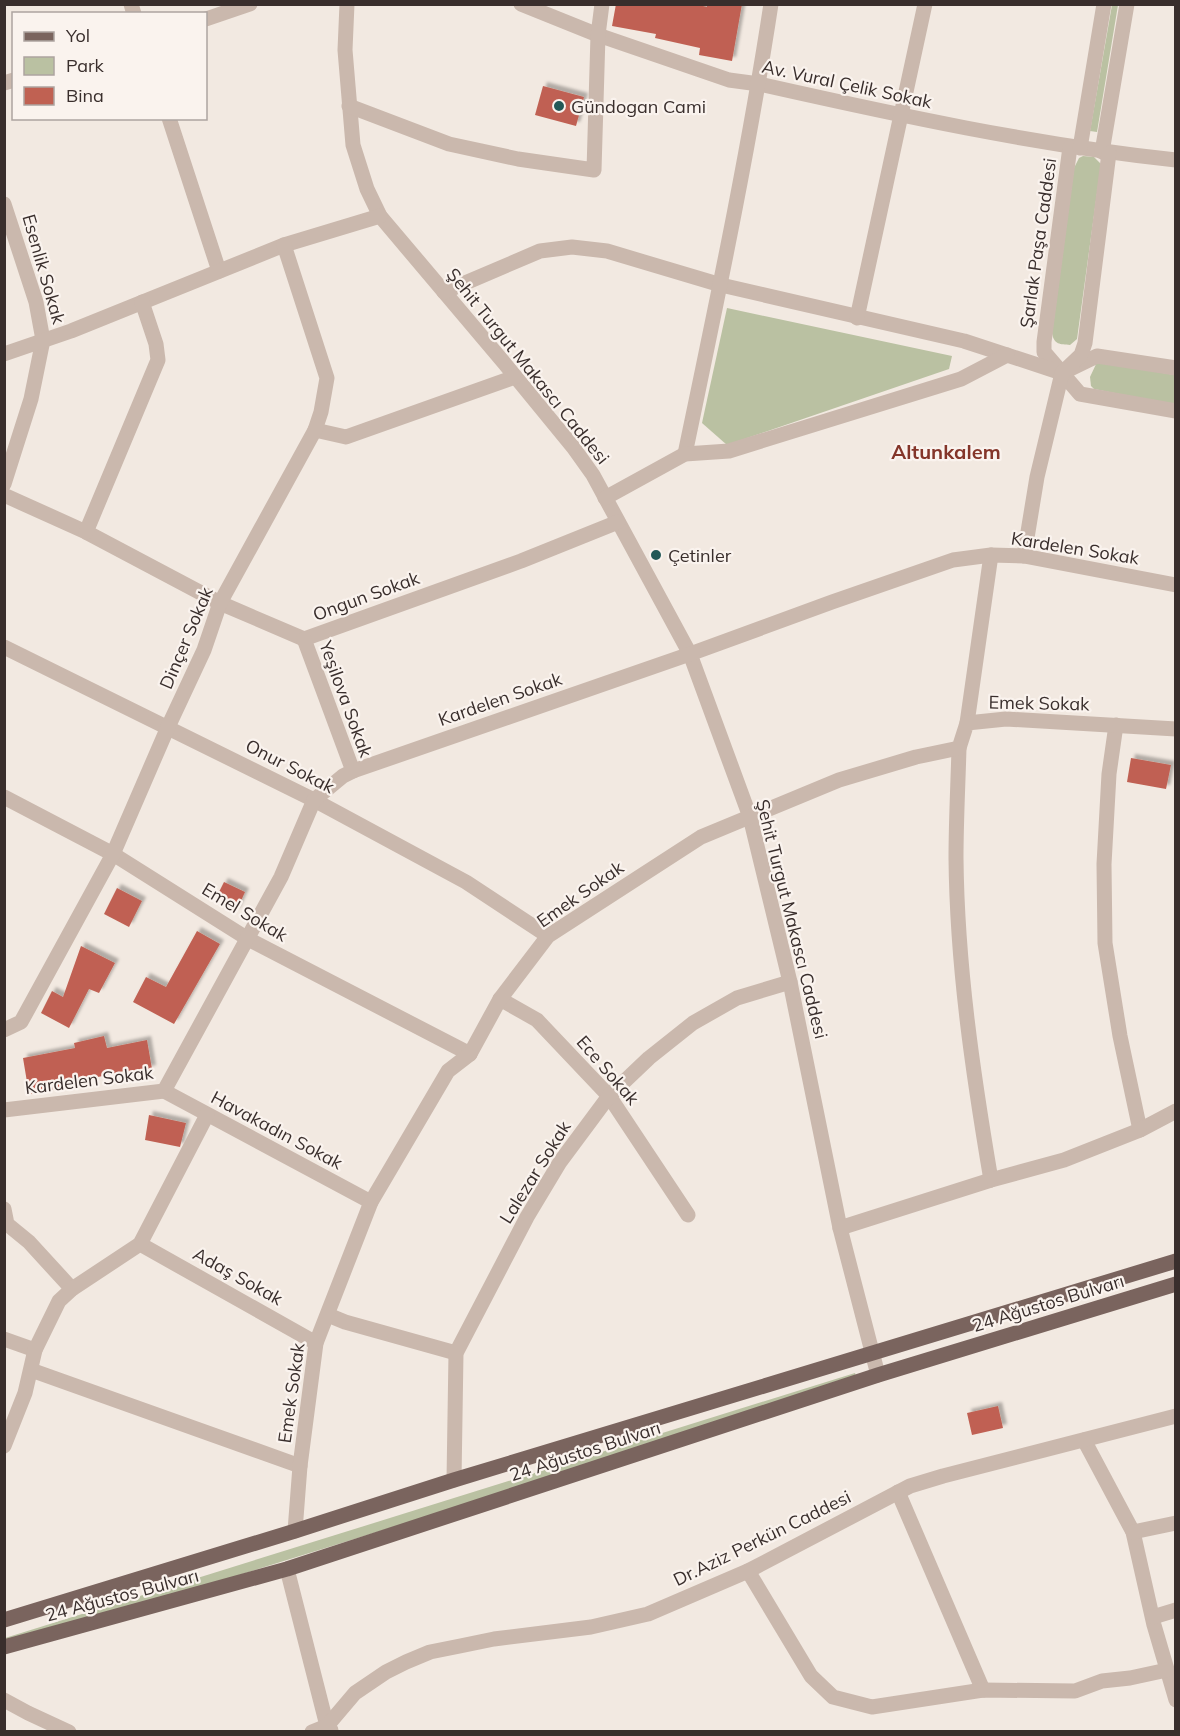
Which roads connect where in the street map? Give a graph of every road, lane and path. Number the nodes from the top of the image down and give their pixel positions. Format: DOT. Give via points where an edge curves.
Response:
graph roads {
  1 [pos="347,4"];
  2 [pos="521,4"];
  3 [pos="602,4"];
  4 [pos="771,4"];
  5 [pos="925,4"];
  6 [pos="1104,4"];
  7 [pos="1126,4"];
  8 [pos="246,5"];
  9 [pos="207,19"];
  10 [pos="598,35"];
  11 [pos="759,84"];
  12 [pos="349,106"];
  13 [pos="900,115"];
  14 [pos="170,120"];
  15 [pos="1075,148"];
  16 [pos="1105,152"];
  17 [pos="1176,160"];
  18 [pos="4,204"];
  19 [pos="380,216"];
  20 [pos="284,245"];
  21 [pos="219,271"];
  22 [pos="721,285"];
  23 [pos="444,292"];
  24 [pos="142,302"];
  25 [pos="857,318"];
  26 [pos="43,340"];
  27 [pos="4,354"];
  28 [pos="1007,355"];
  29 [pos="1176,368"];
  30 [pos="1062,373"];
  31 [pos="515,376"];
  32 [pos="1176,411"];
  33 [pos="315,430"];
  34 [pos="685,454"];
  35 [pos="4,484"];
  36 [pos="4,495"];
  37 [pos="605,498"];
  38 [pos="618,522"];
  39 [pos="86,532"];
  40 [pos="991,555"];
  41 [pos="1024,556"];
  42 [pos="1176,585"];
  43 [pos="220,603"];
  44 [pos="304,639"];
  45 [pos="4,647"];
  46 [pos="690,654"];
  47 [pos="967,723"];
  48 [pos="1116,725"];
  49 [pos="168,727"];
  50 [pos="1176,729"];
  51 [pos="959,748"];
  52 [pos="352,771"];
  53 [pos="4,797"];
  54 [pos="314,800"];
  55 [pos="750,817"];
  56 [pos="113,854"];
  57 [pos="548,936"];
  58 [pos="248,939"];
  59 [pos="790,982"];
  60 [pos="500,999"];
  61 [pos="4,1030"];
  62 [pos="470,1054"];
  63 [pos="164,1090"];
  64 [pos="609,1096"];
  65 [pos="4,1110"];
  66 [pos="1176,1111"];
  67 [pos="207,1115"];
  68 [pos="1140,1130"];
  69 [pos="991,1180"];
  70 [pos="371,1202"];
  71 [pos="688,1215"];
  72 [pos="5,1219"];
  73 [pos="840,1228"];
  74 [pos="140,1244"];
  75 [pos="1176,1261"];
  76 [pos="1176,1284"];
  77 [pos="72,1289"];
  78 [pos="328,1315"];
  79 [pos="4,1339"];
  80 [pos="316,1343"];
  81 [pos="35,1350"];
  82 [pos="872,1352"];
  83 [pos="456,1353"];
  84 [pos="31,1370"];
  85 [pos="878,1375"];
  86 [pos="1176,1416"];
  87 [pos="1084,1440"];
  88 [pos="4,1446"];
  89 [pos="300,1466"];
  90 [pos="454,1480"];
  91 [pos="898,1492"];
  92 [pos="1176,1522"];
  93 [pos="295,1531"];
  94 [pos="1133,1532"];
  95 [pos="287,1569"];
  96 [pos="748,1571"];
  97 [pos="1176,1610"];
  98 [pos="1153,1617"];
  99 [pos="4,1620"];
  100 [pos="4,1647"];
  101 [pos="1167,1670"];
  102 [pos="983,1690"];
  103 [pos="1175,1699"];
  104 [pos="4,1700"];
  105 [pos="331,1729"];
  106 [pos="69,1731"];
  107 [pos="312,1731"];
  1 -- 12 [label="street, Şehit Turgut Makascı Caddesi"];
  2 -- 10 [label="street, Av. Vural Çelik Sokak"];
  3 -- 10 [label="street"];
  4 -- 11 [label="street"];
  5 -- 13 [label="street"];
  6 -- 15 [label="street, Şarlak Paşa Caddesi"];
  7 -- 16 [label="street"];
  8 -- 9 [label="street"];
  10 -- 11 [label="street, Av. Vural Çelik Sokak" via="729,80"];
  10 -- 12 [label="street" via="594,170 449,144"];
  11 -- 13 [label="street, Av. Vural Çelik Sokak"];
  11 -- 22 [label="street"];
  12 -- 19 [label="street, Şehit Turgut Makascı Caddesi" via="360,170"];
  13 -- 15 [label="street, Av. Vural Çelik Sokak"];
  13 -- 25 [label="street"];
  14 -- 21 [label="street"];
  15 -- 16 [label="street, Av. Vural Çelik Sokak"];
  15 -- 30 [label="street, Şarlak Paşa Caddesi" via="1044,342 1044,352"];
  16 -- 17 [label="street, Av. Vural Çelik Sokak"];
  16 -- 30 [label="street" via="1085,343 1081,355"];
  18 -- 26 [label="street, Esenlik Sokak" via="36,302"];
  19 -- 20 [label="street"];
  19 -- 23 [label="street, Şehit Turgut Makascı Caddesi"];
  20 -- 21 [label="street"];
  20 -- 33 [label="street, Dinçer Sokak" via="327,378"];
  21 -- 24 [label="street"];
  22 -- 23 [label="street" via="607,251 572,247 540,251"];
  22 -- 25 [label="street"];
  22 -- 34 [label="street"];
  23 -- 31 [label="street, Şehit Turgut Makascı Caddesi"];
  24 -- 26 [label="street"];
  24 -- 39 [label="street" via="158,360"];
  25 -- 28 [label="street" via="964,341"];
  26 -- 27 [label="street"];
  26 -- 35 [label="street, Esenlik Sokak" via="31,399"];
  28 -- 30 [label="street"];
  28 -- 34 [label="street" via="961,379 729,451"];
  29 -- 30 [label="street" via="1097,356"];
  30 -- 32 [label="street, Şarlak Paşa Caddesi" via="1080,394"];
  30 -- 41 [label="street" via="1037,477"];
  31 -- 33 [label="street" via="346,438"];
  31 -- 37 [label="street, Şehit Turgut Makascı Caddesi" via="573,447"];
  33 -- 43 [label="street, Dinçer Sokak"];
  34 -- 37 [label="street"];
  36 -- 39 [label="street, Ongun Sokak"];
  37 -- 38 [label="street, Şehit Turgut Makascı Caddesi"];
  38 -- 44 [label="street, Ongun Sokak"];
  38 -- 46 [label="street, Şehit Turgut Makascı Caddesi"];
  39 -- 43 [label="street, Ongun Sokak"];
  40 -- 41 [label="street, Kardelen Sokak"];
  40 -- 46 [label="street, Kardelen Sokak" via="953,560"];
  40 -- 47 [label="street"];
  41 -- 42 [label="street, Kardelen Sokak"];
  43 -- 44 [label="street, Ongun Sokak"];
  43 -- 49 [label="street, Dinçer Sokak" via="204,650"];
  44 -- 52 [label="street, Yeşilova Sokak"];
  45 -- 49 [label="street, Onur Sokak"];
  46 -- 52 [label="street, Kardelen Sokak"];
  46 -- 55 [label="street, Şehit Turgut Makascı Caddesi"];
  47 -- 48 [label="street, Emek Sokak" via="1006,719"];
  47 -- 51 [label="street, Emek Sokak"];
  48 -- 50 [label="street, Emek Sokak"];
  48 -- 68 [label="street" via="1104,864 1105,943"];
  49 -- 54 [label="street, Onur Sokak"];
  49 -- 56 [label="street, Dinçer Sokak"];
  51 -- 55 [label="street, Emek Sokak" via="839,780"];
  51 -- 69 [label="street" via="956,858 965,1006"];
  52 -- 54 [label="street, Kardelen Sokak"];
  53 -- 56 [label="street, Emel Sokak"];
  54 -- 57 [label="street, Onur Sokak" via="466,882"];
  54 -- 58 [label="street, Kardelen Sokak" via="281,877"];
  55 -- 57 [label="street, Emek Sokak" via="701,837"];
  55 -- 59 [label="street, Şehit Turgut Makascı Caddesi"];
  56 -- 58 [label="street, Emel Sokak"];
  56 -- 61 [label="street, Dinçer Sokak" via="21,1022"];
  57 -- 60 [label="street, Emek Sokak"];
  58 -- 62 [label="street, Emel Sokak"];
  58 -- 63 [label="street, Kardelen Sokak"];
  59 -- 64 [label="street, Lalezar Sokak" via="737,998 693,1023"];
  59 -- 73 [label="street, Şehit Turgut Makascı Caddesi"];
  60 -- 62 [label="street, Emek Sokak"];
  60 -- 64 [label="street, Ece Sokak" via="537,1020"];
  62 -- 70 [label="street, Emek Sokak" via="448,1071"];
  63 -- 65 [label="street, Kardelen Sokak"];
  63 -- 67 [label="street, Havakadın Sokak"];
  64 -- 71 [label="street, Ece Sokak"];
  64 -- 83 [label="street, Lalezar Sokak" via="560,1162 527,1217"];
  66 -- 68 [label="street"];
  67 -- 70 [label="street, Havakadın Sokak"];
  67 -- 74 [label="street"];
  68 -- 69 [label="street" via="1064,1160"];
  69 -- 73 [label="street"];
  70 -- 78 [label="street, Emek Sokak"];
  72 -- 77 [label="street"];
  73 -- 82 [label="street, Şehit Turgut Makascı Caddesi"];
  74 -- 77 [label="street"];
  74 -- 80 [label="street, Adaş Sokak"];
  75 -- 82 [label="main road, 24 Ağustos Bulvarı"];
  76 -- 85 [label="main road, 24 Ağustos Bulvarı"];
  77 -- 81 [label="street" via="60,1301"];
  78 -- 80 [label="street, Emek Sokak"];
  78 -- 83 [label="street"];
  79 -- 81 [label="street"];
  80 -- 89 [label="street, Emek Sokak"];
  81 -- 84 [label="street"];
  82 -- 85 [label="street, Şehit Turgut Makascı Caddesi"];
  82 -- 90 [label="main road, 24 Ağustos Bulvarı"];
  83 -- 90 [label="street, Lalezar Sokak"];
  84 -- 88 [label="street"];
  84 -- 89 [label="street"];
  85 -- 95 [label="main road, 24 Ağustos Bulvarı"];
  86 -- 87 [label="street, Dr.Aziz Perkün Caddesi"];
  87 -- 91 [label="street, Dr.Aziz Perkün Caddesi" via="926,1480"];
  87 -- 94 [label="street"];
  89 -- 93 [label="street, Emek Sokak"];
  90 -- 93 [label="main road, 24 Ağustos Bulvarı"];
  91 -- 96 [label="street, Dr.Aziz Perkün Caddesi"];
  91 -- 102 [label="street"];
  92 -- 94 [label="street"];
  93 -- 99 [label="main road, 24 Ağustos Bulvarı"];
  94 -- 98 [label="street"];
  95 -- 100 [label="main road, 24 Ağustos Bulvarı"];
  95 -- 105 [label="street"];
  96 -- 102 [label="street" via="811,1676 833,1697 872,1707"];
  96 -- 105 [label="street, Dr.Aziz Perkün Caddesi" via="623,1621 430,1652 386,1672 355,1693"];
  97 -- 98 [label="street"];
  98 -- 101 [label="street"];
  101 -- 102 [label="street" via="1075,1691"];
  101 -- 103 [label="street"];
  104 -- 106 [label="street"];
  105 -- 107 [label="street"];
}
